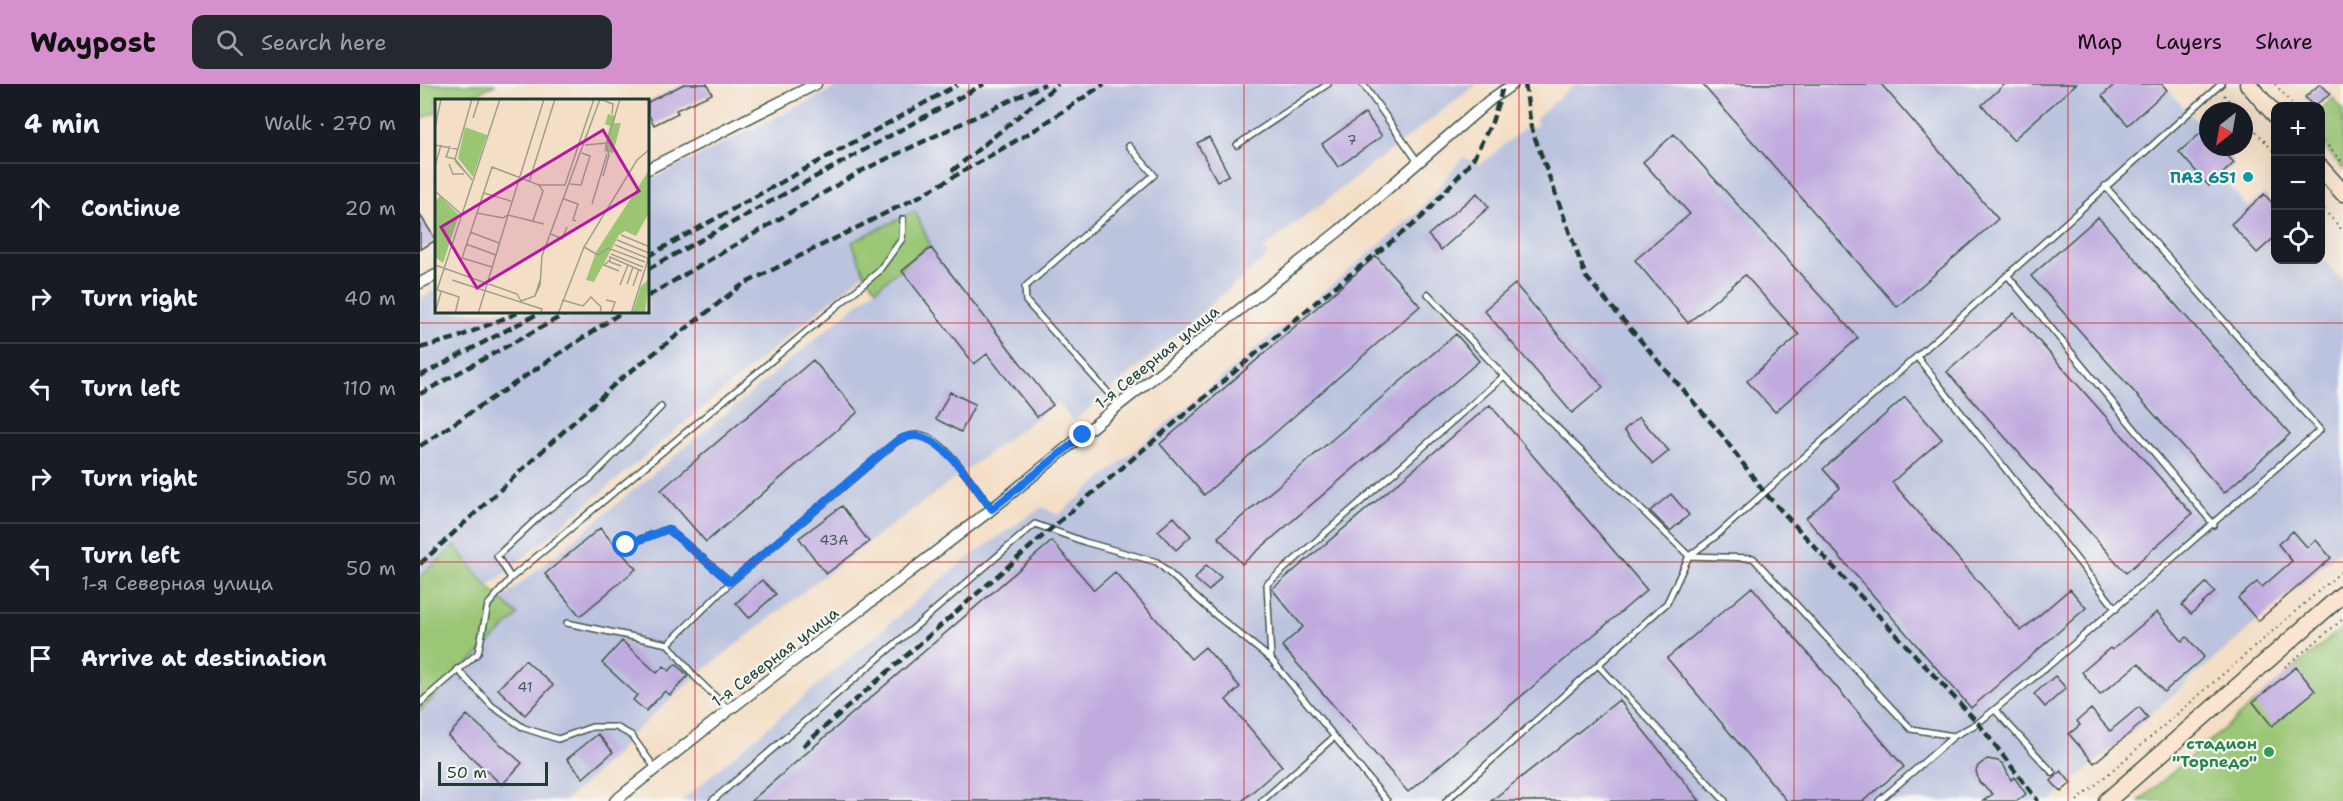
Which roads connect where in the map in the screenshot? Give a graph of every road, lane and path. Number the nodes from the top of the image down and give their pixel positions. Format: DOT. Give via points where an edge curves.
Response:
graph roads {
  1 [pos="816,84"];
  2 [pos="1328,84"];
  3 [pos="1363,84"];
  4 [pos="1513,84"];
  5 [pos="2248,84"];
  6 [pos="2275,84"];
  7 [pos="2219,86"];
  8 [pos="2231,102"];
  9 [pos="2291,102"];
  10 [pos="2271,110"];
  11 [pos="2253,128"];
  12 [pos="2325,143"];
  13 [pos="1237,145"];
  14 [pos="1129,146"];
  15 [pos="2271,148"];
  16 [pos="2343,163"];
  17 [pos="1419,164"];
  18 [pos="650,168"];
  19 [pos="2325,173"];
  20 [pos="2105,186"];
  21 [pos="2343,193"];
  22 [pos="2324,210"];
  23 [pos="903,219"];
  24 [pos="2343,231"];
  25 [pos="435,276"];
  26 [pos="2008,276"];
  27 [pos="420,283"];
  28 [pos="1428,294"];
  29 [pos="1917,357"];
  30 [pos="1504,376"];
  31 [pos="1119,405"];
  32 [pos="661,407"];
  33 [pos="992,509"];
  34 [pos="2214,525"];
  35 [pos="626,545"];
  36 [pos="1689,556"];
  37 [pos="2343,570"];
  38 [pos="511,578"];
  39 [pos="730,582"];
  40 [pos="2343,594"];
  41 [pos="2116,609"];
  42 [pos="567,622"];
  43 [pos="668,644"];
  44 [pos="1271,660"];
  45 [pos="1598,665"];
  46 [pos="457,669"];
  47 [pos="420,703"];
  48 [pos="1995,710"];
  49 [pos="729,711"];
  50 [pos="1954,736"];
  51 [pos="1334,737"];
  52 [pos="655,768"];
  53 [pos="2053,773"];
  54 [pos="615,801"];
  55 [pos="712,801"];
  56 [pos="1262,801"];
  57 [pos="1387,801"];
  58 [pos="1446,801"];
  59 [pos="1725,801"];
  60 [pos="1879,801"];
  61 [pos="2077,801"];
  62 [pos="2106,801"];
  1 -- 18 [label="street"];
  2 -- 13 [label="lane"];
  3 -- 17 [label="lane"];
  4 -- 17 [label="street, 1-я Северная улица"];
  5 -- 10 [label="street"];
  6 -- 9 [label="path"];
  7 -- 8 [label="path"];
  7 -- 20 [label="lane"];
  11 -- 15 [label="path"];
  12 -- 16 [label="path"];
  14 -- 31 [label="lane" via="1154,175 1025,287 1026,301"];
  17 -- 31 [label="street, 1-я Северная улица"];
  19 -- 21 [label="street"];
  20 -- 26 [label="lane"];
  20 -- 34 [label="lane" via="2320,430"];
  22 -- 24 [label="path"];
  23 -- 38 [label="lane" via="902,239 878,272"];
  25 -- 27 [label="street"];
  26 -- 29 [label="lane"];
  26 -- 34 [label="lane"];
  28 -- 30 [label="lane"];
  29 -- 36 [label="lane"];
  29 -- 41 [label="lane"];
  30 -- 36 [label="lane"];
  30 -- 44 [label="lane" via="1267,585"];
  31 -- 33 [label="street, 1-я Северная улица"];
  32 -- 38 [label="lane" via="591,478 542,514 497,556"];
  33 -- 39 [label="lane" via="947,450 925,436 908,436"];
  33 -- 49 [label="street, 1-я Северная улица"];
  34 -- 41 [label="lane"];
  35 -- 39 [label="lane" via="668,529"];
  36 -- 45 [label="lane" via="1667,603"];
  36 -- 50 [label="lane" via="1753,558 1911,729"];
  37 -- 61 [label="path"];
  38 -- 46 [label="lane" via="488,605 478,653"];
  39 -- 43 [label="lane"];
  40 -- 62 [label="street"];
  41 -- 48 [label="lane"];
  42 -- 43 [label="lane"];
  43 -- 49 [label="lane"];
  44 -- 51 [label="lane"];
  44 -- 55 [label="lane" via="1157,562 1035,524"];
  45 -- 58 [label="lane"];
  45 -- 59 [label="lane"];
  46 -- 47 [label="lane"];
  46 -- 52 [label="lane" via="492,706 524,728 558,739 592,727 616,727 631,735"];
  48 -- 50 [label="lane"];
  48 -- 53 [label="lane"];
  49 -- 52 [label="street, 1-я Северная улица"];
  50 -- 60 [label="lane"];
  51 -- 56 [label="lane"];
  51 -- 57 [label="lane"];
  52 -- 54 [label="street, 1-я Северная улица"];
}
